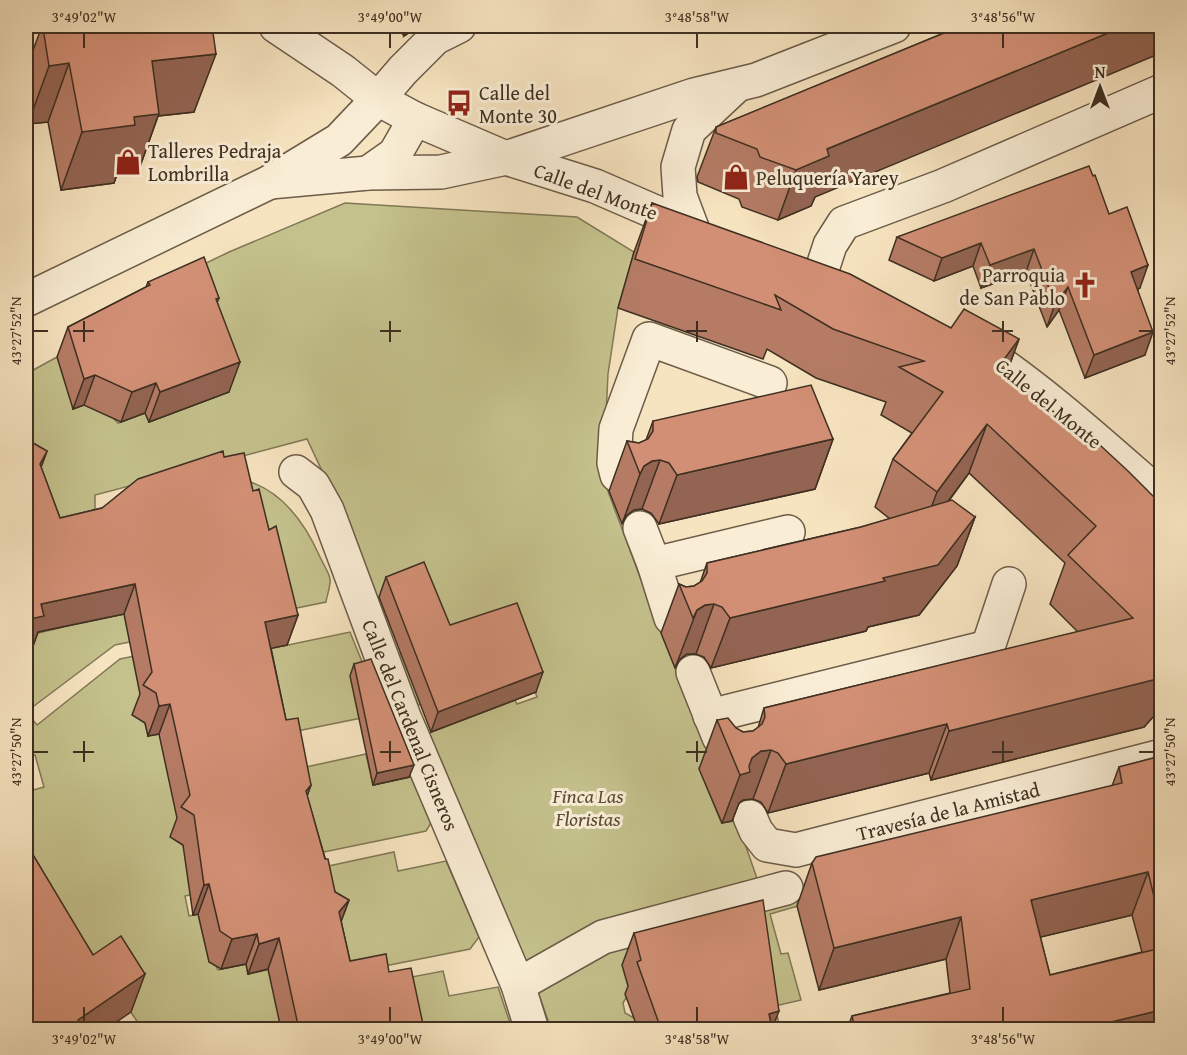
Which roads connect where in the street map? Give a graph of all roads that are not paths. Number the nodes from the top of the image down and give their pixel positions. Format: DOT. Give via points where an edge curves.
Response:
graph roads {
  1 [pos="276,26"];
  2 [pos="459,26"];
  3 [pos="894,26"];
  4 [pos="736,86"];
  5 [pos="1161,91"];
  6 [pos="378,99"];
  7 [pos="415,119"];
  8 [pos="506,158"];
  9 [pos="368,173"];
  10 [pos="270,182"];
  11 [pos="788,269"];
  12 [pos="818,282"];
  13 [pos="850,292"];
  14 [pos="26,300"];
  15 [pos="942,328"];
  16 [pos="771,383"];
  17 [pos="296,472"];
  18 [pos="617,476"];
  19 [pos="1161,497"];
  20 [pos="640,528"];
  21 [pos="788,531"];
  22 [pos="654,564"];
  23 [pos="1009,584"];
  24 [pos="671,618"];
  25 [pos="693,672"];
  26 [pos="710,716"];
  27 [pos="1161,756"];
  28 [pos="729,762"];
  29 [pos="750,817"];
  30 [pos="786,888"];
  31 [pos="519,985"];
  32 [pos="532,1029"];
  1 -- 6 [label="street, Calle del Monte"];
  2 -- 6 [label="street" via="435,38"];
  3 -- 4 [label="street"];
  4 -- 8 [label="street" via="694,95"];
  4 -- 8 [label="street, Calle del Monte" via="689,130 678,167 680,196 706,234 595,186"];
  5 -- 12 [label="street" via="943,186 844,223 830,244"];
  6 -- 7 [label="street, Calle del Monte"];
  6 -- 10 [label="street" via="339,140"];
  7 -- 8 [label="street, Calle del Monte"];
  7 -- 9 [label="street" via="396,154"];
  8 -- 9 [label="street" via="441,172"];
  9 -- 10 [label="street"];
  10 -- 14 [label="street"];
  11 -- 12 [label="street"];
  12 -- 13 [label="street"];
  15 -- 19 [label="street, Calle del Monte" via="1013,370"];
  16 -- 18 [label="street" via="649,339 616,429"];
  17 -- 31 [label="street, Calle del Cardenal Cisneros" via="313,485 327,510 404,717"];
  20 -- 22 [label="street"];
  21 -- 22 [label="street"];
  22 -- 24 [label="street"];
  23 -- 26 [label="street" via="988,647"];
  25 -- 26 [label="street"];
  26 -- 28 [label="street"];
  27 -- 29 [label="street, Travesía de la Amistad" via="796,850 767,845"];
  30 -- 31 [label="street" via="603,937"];
  31 -- 32 [label="street, Calle del Cardenal Cisneros"];
}
